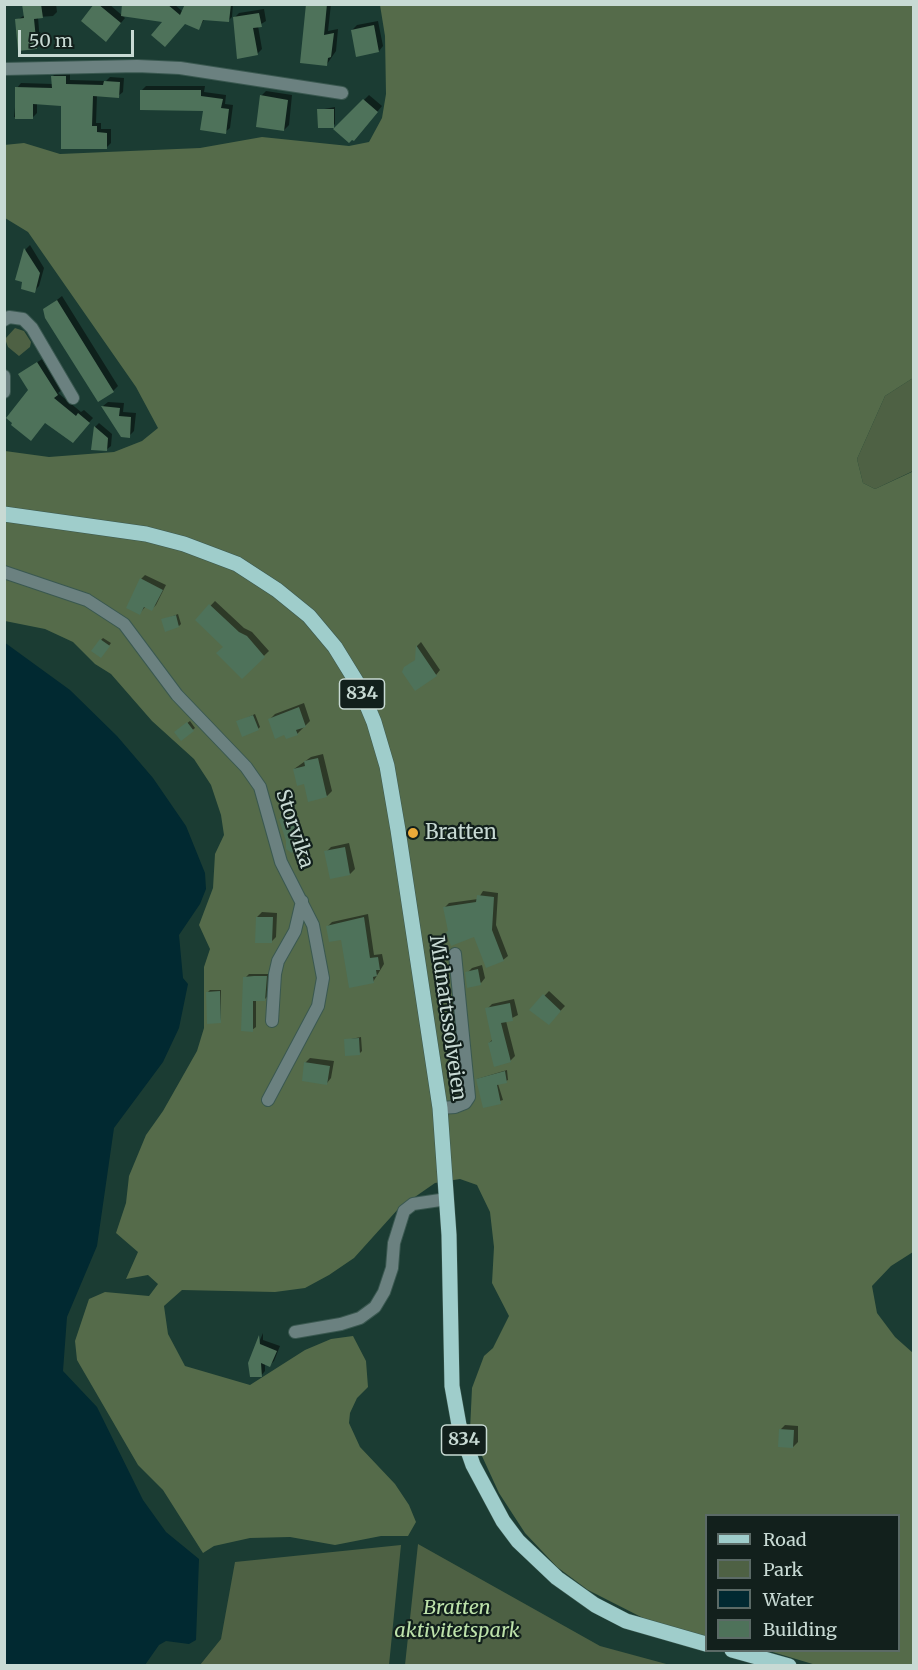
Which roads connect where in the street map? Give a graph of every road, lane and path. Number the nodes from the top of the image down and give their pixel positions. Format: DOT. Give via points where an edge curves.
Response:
graph roads {
  1 [pos="4,69"];
  2 [pos="342,93"];
  3 [pos="4,320"];
  4 [pos="4,376"];
  5 [pos="4,392"];
  6 [pos="73,398"];
  7 [pos="4,514"];
  8 [pos="4,572"];
  9 [pos="302,901"];
  10 [pos="455,954"];
  11 [pos="272,1021"];
  12 [pos="268,1100"];
  13 [pos="440,1108"];
  14 [pos="447,1199"];
  15 [pos="295,1332"];
  16 [pos="705,1644"];
  17 [pos="740,1652"];
  18 [pos="789,1665"];
  1 -- 2 [label="street" via="180,68"];
  3 -- 6 [label="street" via="23,319 32,328"];
  4 -- 5 [label="street"];
  7 -- 13 [label="main road, Midnattssolveien / 834" via="146,534 237,564 309,616 335,647 359,686 387,766"];
  8 -- 9 [label="street, Storvika" via="87,600 124,624 177,695 246,767 260,787 281,862"];
  9 -- 11 [label="street" via="295,930 277,967"];
  9 -- 12 [label="street, Storvika" via="313,925 322,993"];
  10 -- 13 [label="street" via="469,1097 455,1107"];
  13 -- 14 [label="main road, Midnattssolveien / 834"];
  14 -- 15 [label="street" via="413,1204 404,1211 394,1243 392,1268 375,1307 360,1318 341,1324"];
  14 -- 16 [label="main road, Midnattssolveien / 834" via="452,1386 459,1425 491,1501 518,1541 574,1591 626,1621"];
  17 -- 18 [label="main road"];
}
